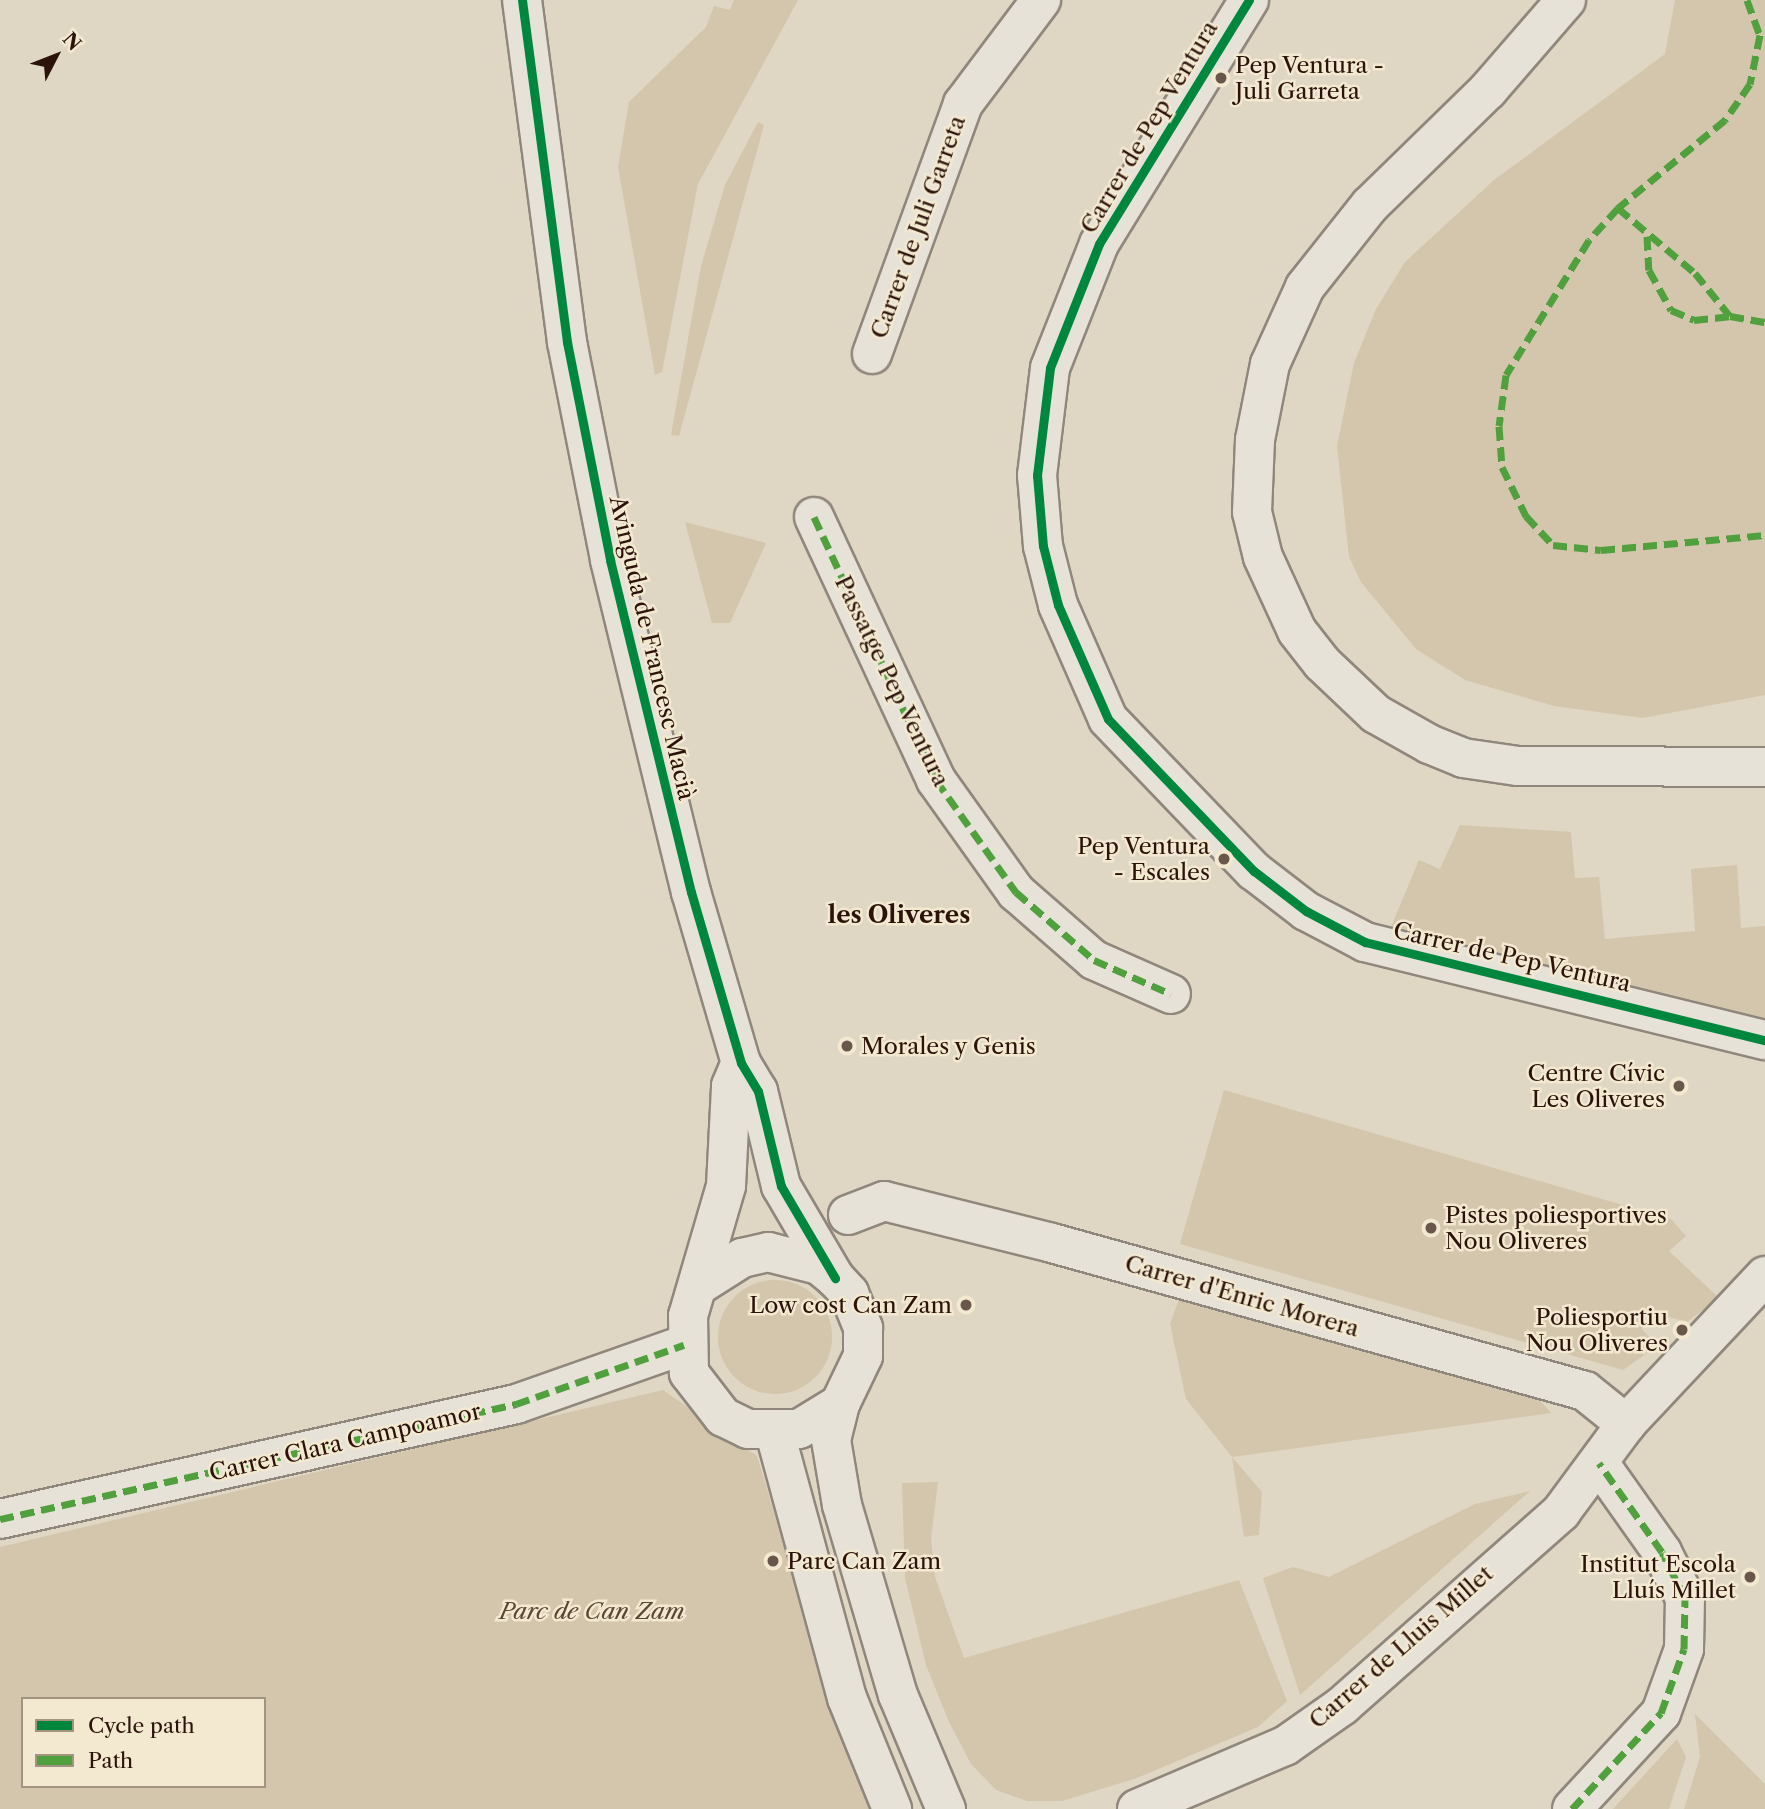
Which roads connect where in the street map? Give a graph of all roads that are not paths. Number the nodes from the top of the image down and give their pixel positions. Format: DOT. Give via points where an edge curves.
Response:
graph roads {
  1 [pos="522,0"];
  2 [pos="1041,0"];
  3 [pos="1249,0"];
  4 [pos="1566,0"];
  5 [pos="872,354"];
  6 [pos="814,517"];
  7 [pos="1765,767"];
  8 [pos="1171,994"];
  9 [pos="1765,1040"];
  10 [pos="741,1063"];
  11 [pos="848,1215"];
  12 [pos="1765,1276"];
  13 [pos="835,1278"];
  14 [pos="701,1284"];
  15 [pos="684,1345"];
  16 [pos="840,1404"];
  17 [pos="1626,1424"];
  18 [pos="775,1433"];
  19 [pos="1599,1463"];
  20 [pos="0,1519"];
  21 [pos="892,1809"];
  22 [pos="946,1809"];
  23 [pos="1137,1809"];
  24 [pos="1572,1809"];
  1 -- 10 [label="street, Avinguda de Francesc Macià" via="584,439 688,879"];
  2 -- 5 [label="street, Carrer de Juli Garreta" via="964,104"];
  3 -- 9 [label="street, Carrer de Pep Ventura" via="1099,244 1046,387 1037,475 1043,546 1058,606 1108,719 1254,871 1306,911 1365,942"];
  4 -- 7 [label="street" via="1488,90 1360,215 1306,287 1270,364 1255,440 1252,512 1263,557 1297,631 1322,663 1376,714 1429,744 1463,758 1518,766"];
  6 -- 8 [label="street, Passatge Pep Ventura" via="936,780 1016,892 1094,960"];
  10 -- 13 [label="street, Avinguda de Francesc Macià" via="758,1091 781,1186"];
  10 -- 14 [label="street" via="731,1086 726,1186"];
  11 -- 17 [label="street, Carrer d'Enric Morera" via="884,1200 1052,1243 1585,1391"];
  12 -- 17 [label="street"];
  13 -- 14 [label="street" via="807,1260 768,1252 742,1258"];
  13 -- 16 [label="street" via="849,1293 863,1328 863,1356"];
  14 -- 15 [label="street"];
  15 -- 18 [label="street" via="689,1373 716,1410 748,1429"];
  15 -- 20 [label="street, Carrer Clara Campoamor" via="516,1404"];
  16 -- 18 [label="street" via="799,1429"];
  16 -- 22 [label="street" via="831,1440 842,1504 898,1695"];
  17 -- 19 [label="street"];
  18 -- 21 [label="street" via="843,1686"];
  19 -- 23 [label="street, Carrer de Lluis Millet" via="1562,1512 1342,1706 1285,1746"];
  19 -- 24 [label="street" via="1662,1552 1685,1598 1684,1649 1661,1713"];
}
